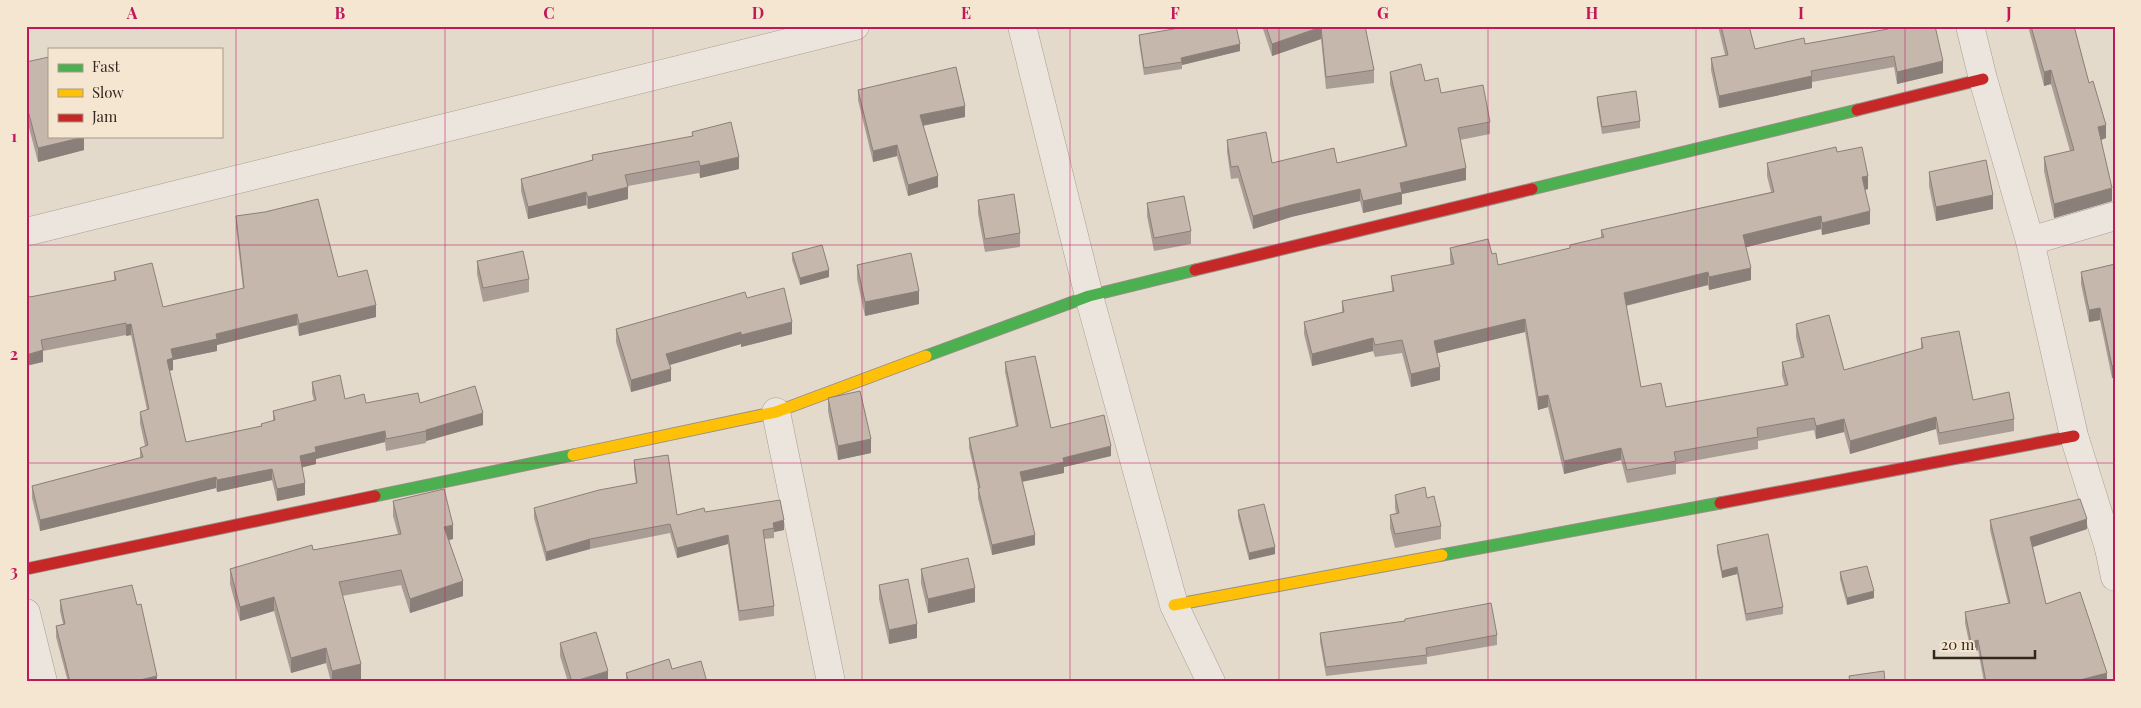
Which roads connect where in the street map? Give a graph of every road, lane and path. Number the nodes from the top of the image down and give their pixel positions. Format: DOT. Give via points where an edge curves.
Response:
graph roads {
  1 [pos="855,26"];
  2 [pos="1022,26"];
  3 [pos="1970,26"];
  4 [pos="1983,79"];
  5 [pos="2115,216"];
  6 [pos="26,232"];
  7 [pos="2030,241"];
  8 [pos="1088,296"];
  9 [pos="776,412"];
  10 [pos="2074,436"];
  11 [pos="2112,547"];
  12 [pos="26,569"];
  13 [pos="2115,578"];
  14 [pos="1174,604"];
  15 [pos="26,613"];
  16 [pos="43,682"];
  17 [pos="831,682"];
  18 [pos="1211,682"];
  1 -- 6 [label="street"];
  2 -- 8 [label="street"];
  3 -- 4 [label="street"];
  4 -- 7 [label="street"];
  4 -- 8 [label="street"];
  5 -- 7 [label="street"];
  7 -- 10 [label="street"];
  8 -- 9 [label="street"];
  8 -- 14 [label="street"];
  9 -- 12 [label="street"];
  9 -- 17 [label="street"];
  10 -- 11 [label="street"];
  10 -- 14 [label="street"];
  11 -- 13 [label="street"];
  14 -- 18 [label="street"];
  15 -- 16 [label="street"];
}
